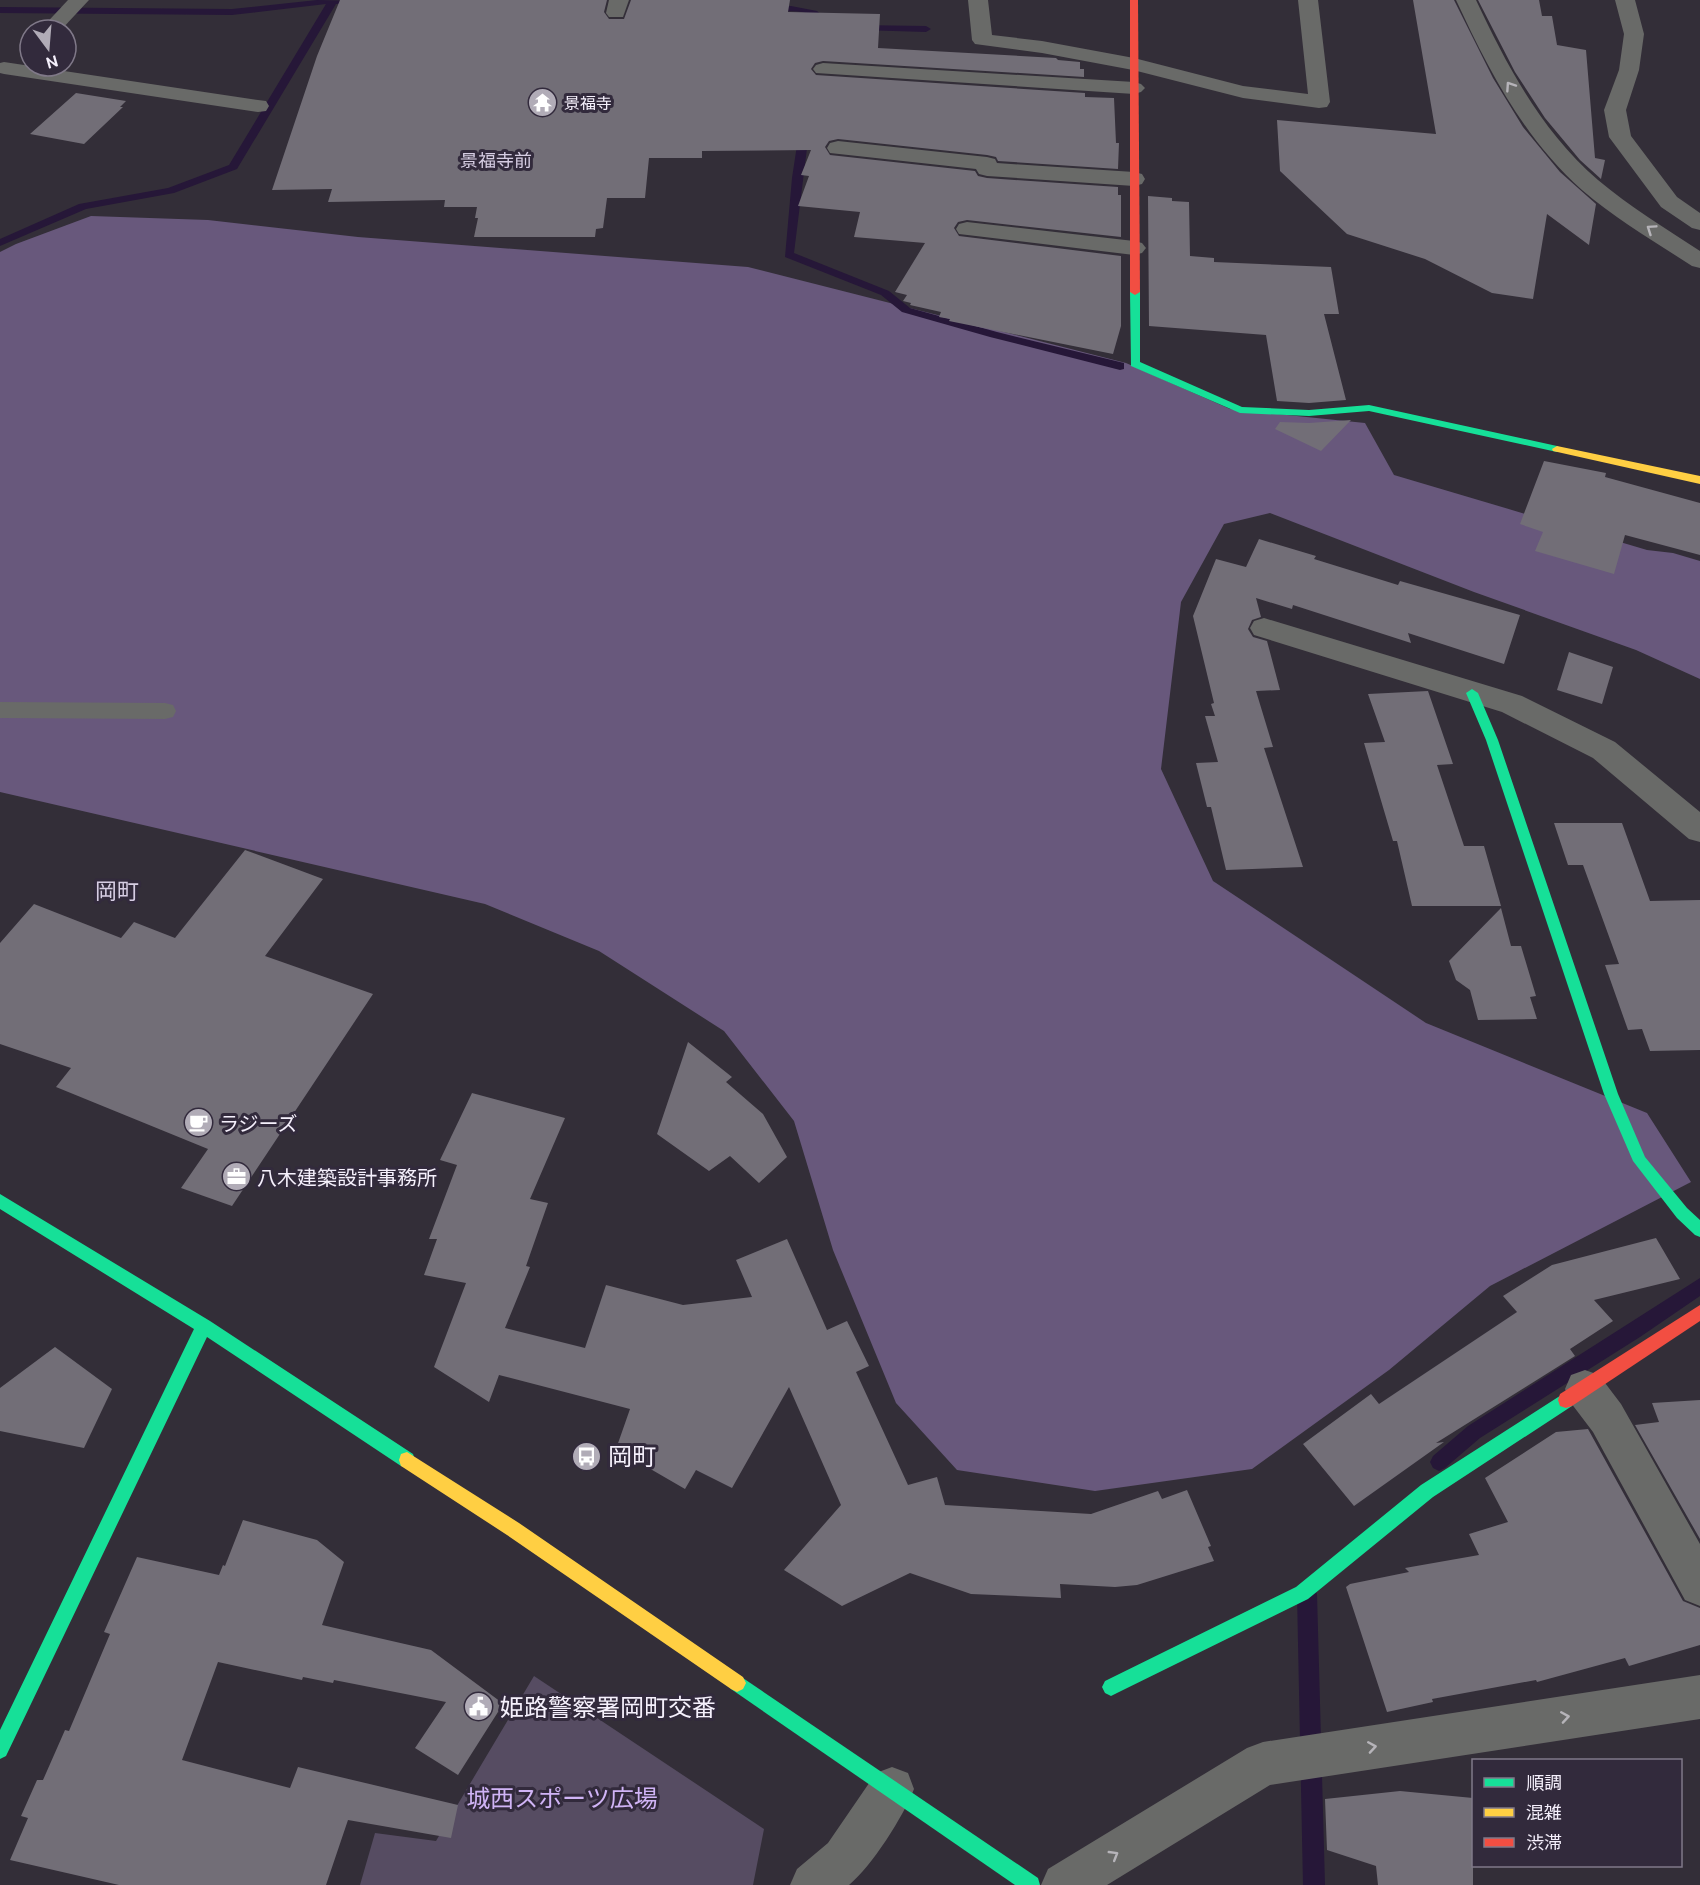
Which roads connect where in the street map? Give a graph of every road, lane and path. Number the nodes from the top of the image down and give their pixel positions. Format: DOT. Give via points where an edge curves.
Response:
graph roads {
  1 [pos="978,0"];
  2 [pos="1134,0"];
  3 [pos="1308,0"];
  4 [pos="1466,0"];
  5 [pos="1625,0"];
  6 [pos="73,7"];
  7 [pos="62,18"];
  8 [pos="18,59"];
  9 [pos="1134,64"];
  10 [pos="823,69"];
  11 [pos="2,70"];
  12 [pos="1134,88"];
  13 [pos="258,106"];
  14 [pos="838,148"];
  15 [pos="1134,179"];
  16 [pos="1700,223"];
  17 [pos="967,229"];
  18 [pos="1134,248"];
  19 [pos="1700,261"];
  20 [pos="1700,480"];
  21 [pos="1264,628"];
  22 [pos="1472,693"];
  23 [pos="0,710"];
  24 [pos="165,711"];
  25 [pos="1700,830"];
  26 [pos="0,1200"];
  27 [pos="1700,1230"];
  28 [pos="1700,1312"];
  29 [pos="204,1326"];
  30 [pos="1585,1389"];
  31 [pos="1700,1585"];
  32 [pos="1111,1687"];
  33 [pos="1700,1697"];
  34 [pos="0,1750"];
  35 [pos="892,1789"];
  36 [pos="813,1885"];
  37 [pos="1031,1885"];
  38 [pos="1064,1885"];
  1 -- 9 [label="street" via="982,40 1042,46"];
  2 -- 9 [label="street"];
  3 -- 9 [label="street" via="1319,102 1243,92"];
  19 -- 4 [label="street, one-way" via="1603,195 1578,173 1507,84"];
  5 -- 16 [label="street" via="1634,34 1629,70 1615,110 1620,138 1669,202"];
  6 -- 7 [label="street"];
  8 -- 11 [label="street"];
  9 -- 12 [label="street"];
  10 -- 12 [label="street"];
  11 -- 13 [label="street"];
  12 -- 15 [label="street"];
  14 -- 15 [label="street" via="987,164 987,170"];
  15 -- 18 [label="street"];
  17 -- 18 [label="street"];
  18 -- 20 [label="street" via="1135,364 1240,410 1310,413 1370,408"];
  21 -- 22 [label="street"];
  22 -- 25 [label="street" via="1512,704 1604,750"];
  22 -- 27 [label="street" via="1492,740 1611,1094 1640,1161"];
  23 -- 24 [label="lane"];
  26 -- 29 [label="street"];
  28 -- 30 [label="street"];
  29 -- 34 [label="street"];
  29 -- 35 [label="street" via="513,1530"];
  30 -- 31 [label="street" via="1608,1418"];
  30 -- 32 [label="street" via="1427,1491 1306,1590"];
  38 -- 33 [label="street, one-way" via="1263,1764"];
  35 -- 36 [label="street" via="844,1859"];
  35 -- 37 [label="street"];
}
